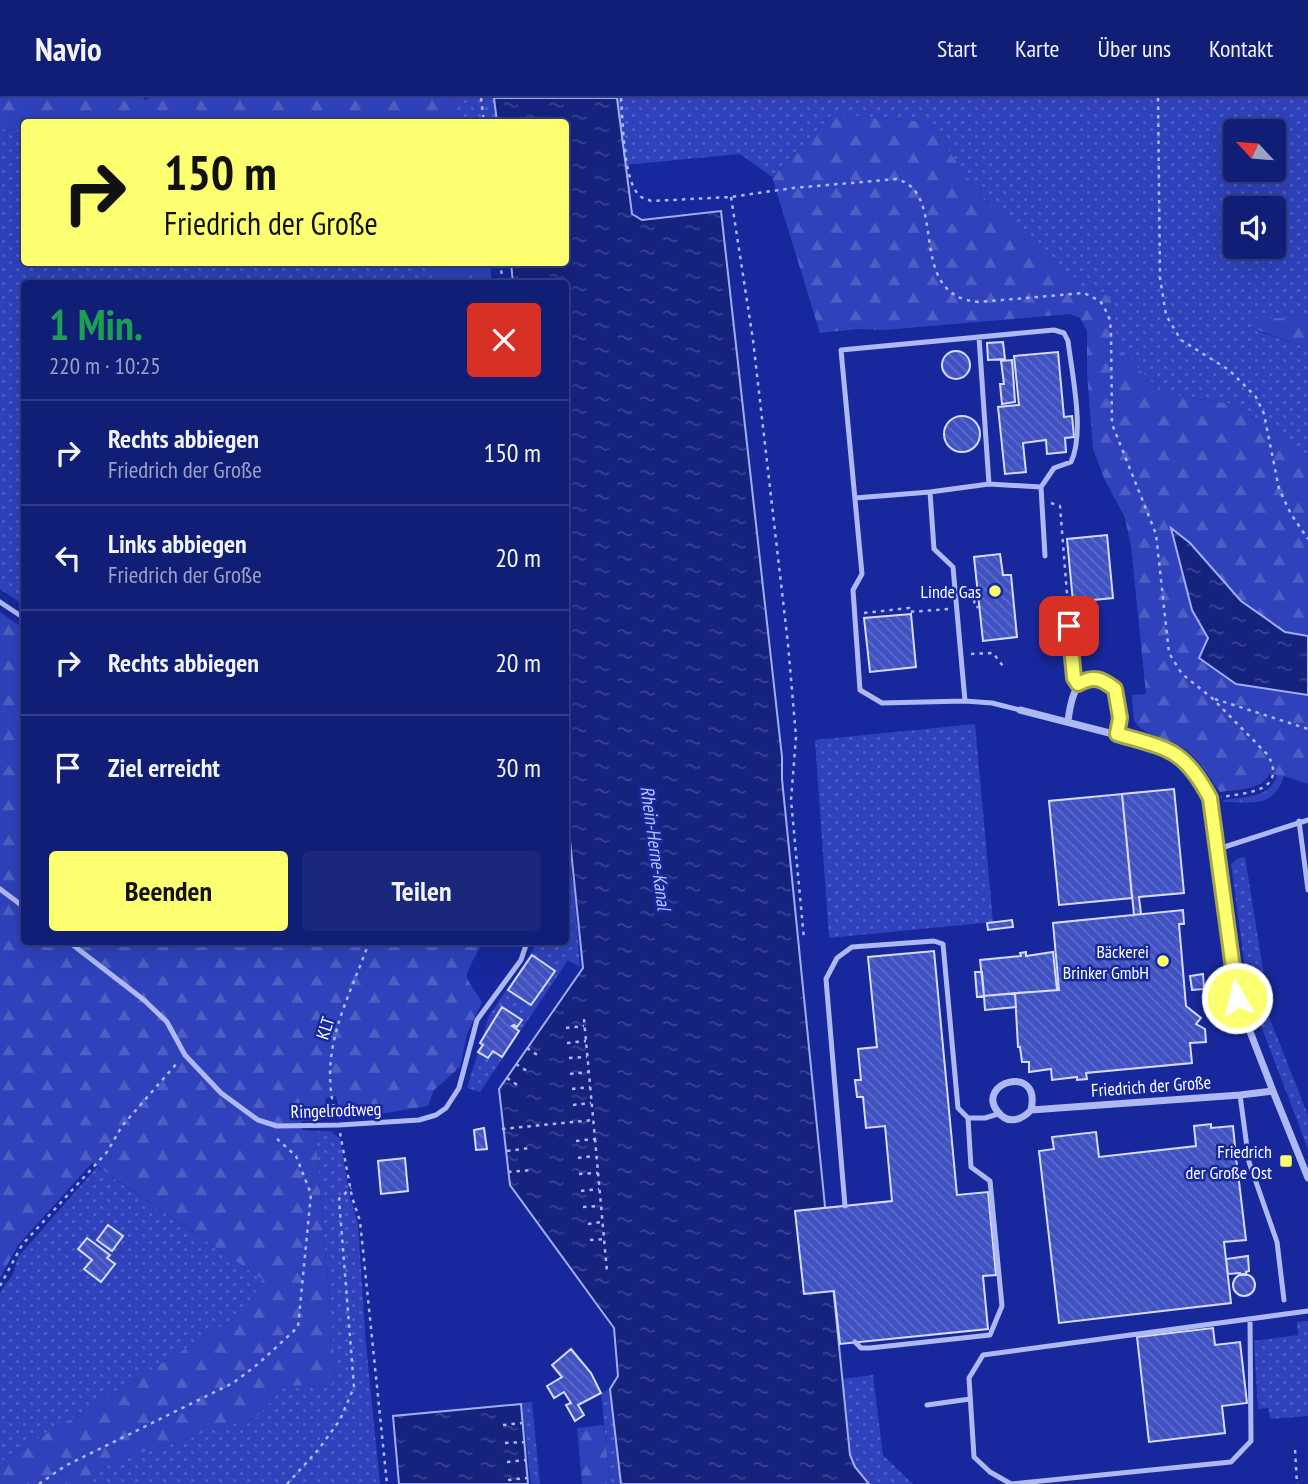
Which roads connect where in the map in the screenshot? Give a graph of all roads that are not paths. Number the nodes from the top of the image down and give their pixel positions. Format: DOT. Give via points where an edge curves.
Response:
graph roads {
  1 [pos="979,337"];
  2 [pos="989,484"];
  3 [pos="1041,487"];
  4 [pos="930,492"];
  5 [pos="855,498"];
  6 [pos="1045,556"];
  7 [pos="0,602"];
  8 [pos="21,616"];
  9 [pos="1069,626"];
  10 [pos="1078,684"];
  11 [pos="965,701"];
  12 [pos="1020,710"];
  13 [pos="1068,721"];
  14 [pos="1117,734"];
  15 [pos="1308,820"];
  16 [pos="1299,821"];
  17 [pos="1218,849"];
  18 [pos="0,889"];
  19 [pos="1308,891"];
  20 [pos="21,905"];
  21 [pos="73,945"];
  22 [pos="526,945"];
  23 [pos="1273,1091"];
  24 [pos="1240,1095"];
  25 [pos="1031,1110"];
  26 [pos="998,1114"];
  27 [pos="968,1118"];
  28 [pos="1308,1178"];
  29 [pos="845,1206"];
  30 [pos="1284,1300"];
  31 [pos="1308,1311"];
  32 [pos="1250,1319"];
  33 [pos="855,1342"];
  34 [pos="970,1399"];
  35 [pos="927,1405"];
  1 -- 2 [label="lane"];
  1 -- 3 [label="lane" via="1054,330 1064,333 1068,341 1078,433 1075,453 1071,462 1054,468"];
  1 -- 5 [label="lane" via="841,350"];
  2 -- 3 [label="lane"];
  2 -- 4 [label="lane"];
  3 -- 6 [label="lane"];
  4 -- 5 [label="lane"];
  4 -- 11 [label="lane" via="934,549 953,567"];
  5 -- 11 [label="lane" via="862,574 853,590 860,690 882,703"];
  7 -- 8 [label="lane"];
  9 -- 10 [label="lane"];
  10 -- 13 [label="street"];
  10 -- 14 [label="street" via="1092,677 1115,689 1120,718"];
  11 -- 12 [label="lane"];
  12 -- 13 [label="street"];
  13 -- 14 [label="street"];
  14 -- 17 [label="street" via="1160,746 1184,759 1210,798"];
  15 -- 16 [label="lane"];
  16 -- 17 [label="lane"];
  16 -- 19 [label="lane"];
  17 -- 23 [label="street" via="1237,998"];
  18 -- 20 [label="lane"];
  21 -- 22 [label="lane, Ringelrodtweg" via="167,1022 185,1055 221,1093 257,1120 277,1126 419,1120 446,1108 459,1087 477,1020 521,960"];
  23 -- 24 [label="street, Friedrich der Große"];
  23 -- 28 [label="street"];
  24 -- 25 [label="street, Friedrich der Große"];
  24 -- 30 [label="lane" via="1249,1162 1277,1242"];
  25 -- 26 [label="street, Friedrich der Große" via="1016,1120"];
  25 -- 26 [label="street" via="1031,1091 1016,1080 998,1087 994,1105"];
  26 -- 27 [label="lane"];
  27 -- 29 [label="lane" via="958,1108 943,944 852,947 837,958 826,979"];
  27 -- 33 [label="lane" via="971,1167 990,1181 1002,1306 990,1335 870,1348"];
  31 -- 32 [label="lane"];
  32 -- 34 [label="lane" via="983,1355 969,1378"];
  32 -- 34 [label="lane" via="1251,1441 1231,1462 1011,1484 974,1457"];
  34 -- 35 [label="lane"];
}
